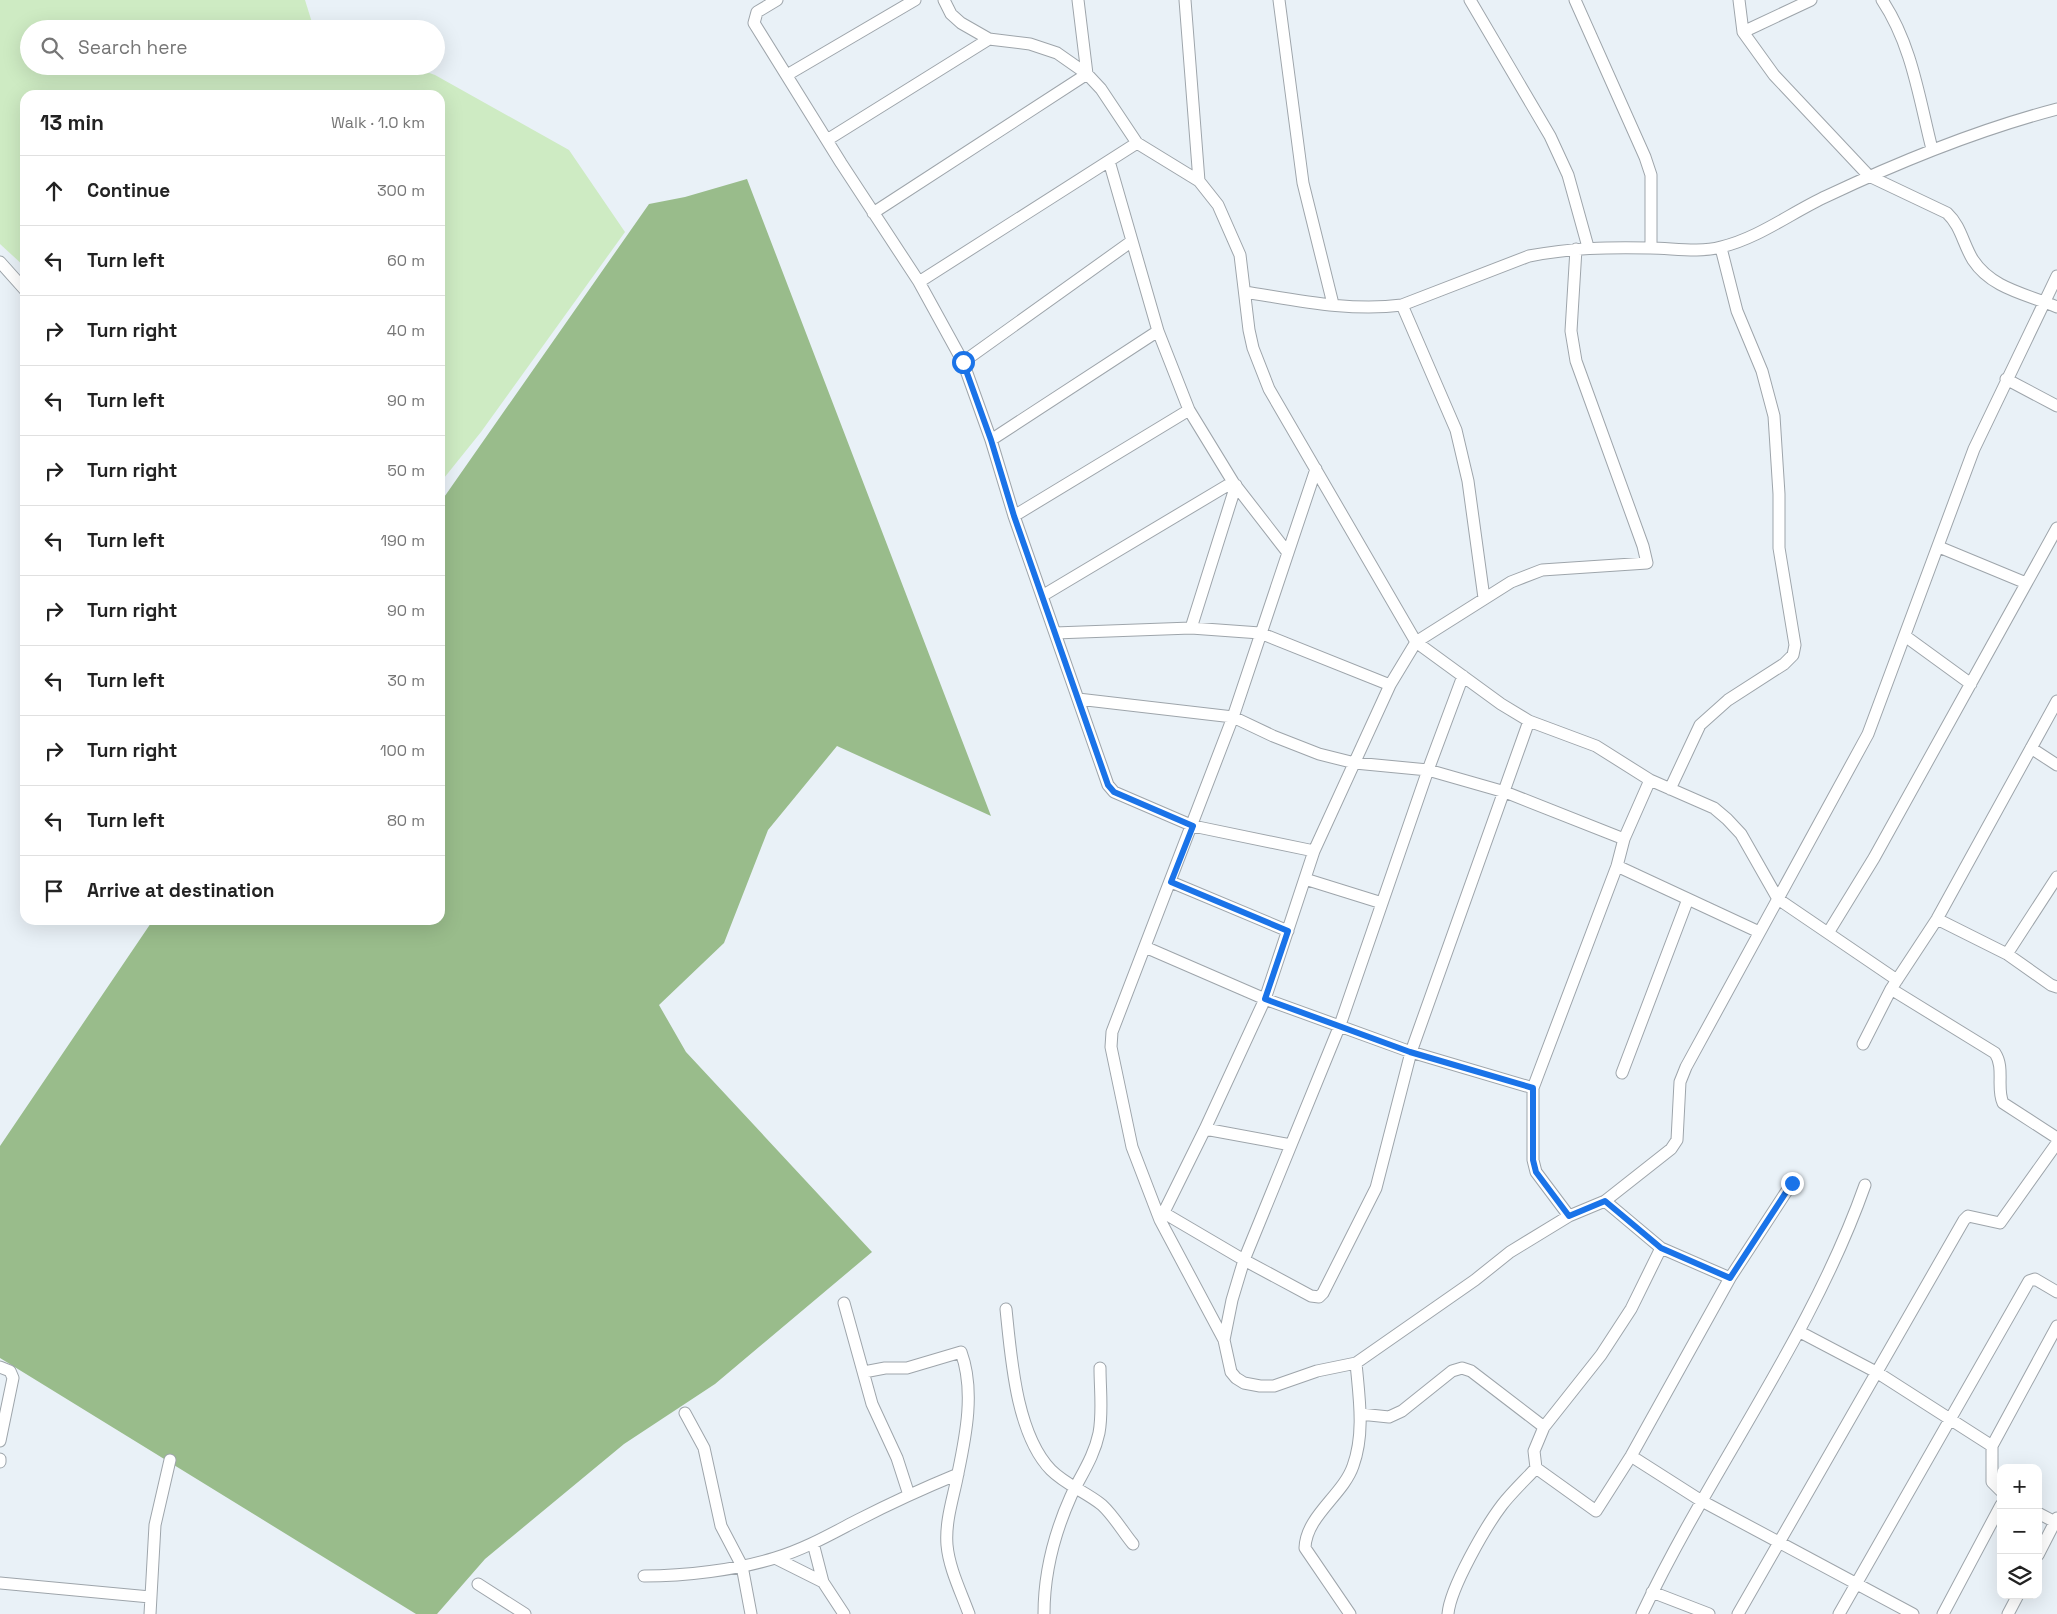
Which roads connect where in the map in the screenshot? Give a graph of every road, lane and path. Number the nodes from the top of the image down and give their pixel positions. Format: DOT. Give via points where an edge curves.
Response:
graph roads {
  1 [pos="777,0"];
  2 [pos="915,0"];
  3 [pos="944,0"];
  4 [pos="1078,0"];
  5 [pos="1185,0"];
  6 [pos="1279,0"];
  7 [pos="1470,0"];
  8 [pos="1575,0"];
  9 [pos="1739,0"];
  10 [pos="1811,0"];
  11 [pos="1882,0"];
  12 [pos="1743,32"];
  13 [pos="989,39"];
  14 [pos="1087,74"];
  15 [pos="787,76"];
  16 [pos="2057,109"];
  17 [pos="827,140"];
  18 [pos="1137,143"];
  19 [pos="1932,149"];
  20 [pos="1109,161"];
  21 [pos="1869,176"];
  22 [pos="1199,181"];
  23 [pos="873,212"];
  24 [pos="1132,241"];
  25 [pos="1588,247"];
  26 [pos="1651,248"];
  27 [pos="1721,248"];
  28 [pos="1576,249"];
  29 [pos="0,262"];
  30 [pos="2057,276"];
  31 [pos="919,282"];
  32 [pos="20,284"];
  33 [pos="1245,292"];
  34 [pos="2044,302"];
  35 [pos="1333,304"];
  36 [pos="1402,305"];
  37 [pos="2057,308"];
  38 [pos="1158,331"];
  39 [pos="963,362"];
  40 [pos="2006,378"];
  41 [pos="2057,406"];
  42 [pos="1189,410"];
  43 [pos="991,440"];
  44 [pos="1316,469"];
  45 [pos="1235,483"];
  46 [pos="1014,516"];
  47 [pos="2057,528"];
  48 [pos="1939,547"];
  49 [pos="1288,553"];
  50 [pos="2026,583"];
  51 [pos="1042,596"];
  52 [pos="1484,598"];
  53 [pos="1191,628"];
  54 [pos="1055,633"];
  55 [pos="1260,633"];
  56 [pos="1905,636"];
  57 [pos="1416,642"];
  58 [pos="1464,676"];
  59 [pos="1971,684"];
  60 [pos="1390,685"];
  61 [pos="1078,699"];
  62 [pos="2057,702"];
  63 [pos="1233,717"];
  64 [pos="1530,721"];
  65 [pos="2031,748"];
  66 [pos="1355,762"];
  67 [pos="2057,765"];
  68 [pos="1428,770"];
  69 [pos="1650,780"];
  70 [pos="1670,789"];
  71 [pos="1505,792"];
  72 [pos="1193,826"];
  73 [pos="1624,839"];
  74 [pos="1314,851"];
  75 [pos="1617,866"];
  76 [pos="2057,877"];
  77 [pos="1305,880"];
  78 [pos="1171,882"];
  79 [pos="1688,899"];
  80 [pos="1778,899"];
  81 [pos="1382,903"];
  82 [pos="1937,920"];
  83 [pos="1288,931"];
  84 [pos="1759,932"];
  85 [pos="1828,933"];
  86 [pos="1145,947"];
  87 [pos="2007,954"];
  88 [pos="1894,984"];
  89 [pos="2057,987"];
  90 [pos="1265,999"];
  91 [pos="1340,1025"];
  92 [pos="1862,1044"];
  93 [pos="1410,1052"];
  94 [pos="1622,1073"];
  95 [pos="1533,1088"];
  96 [pos="1206,1129"];
  97 [pos="2057,1138"];
  98 [pos="2057,1143"];
  99 [pos="1292,1145"];
  100 [pos="1792,1183"];
  101 [pos="1865,1185"];
  102 [pos="1605,1201"];
  103 [pos="1569,1216"];
  104 [pos="1162,1217"];
  105 [pos="1661,1248"];
  106 [pos="1244,1260"];
  107 [pos="1730,1278"];
  108 [pos="2057,1292"];
  109 [pos="844,1303"];
  110 [pos="1006,1309"];
  111 [pos="2057,1326"];
  112 [pos="1800,1332"];
  113 [pos="1224,1340"];
  114 [pos="1356,1363"];
  115 [pos="0,1367"];
  116 [pos="1100,1368"];
  117 [pos="864,1372"];
  118 [pos="1878,1373"];
  119 [pos="685,1413"];
  120 [pos="1360,1414"];
  121 [pos="1950,1419"];
  122 [pos="1544,1428"];
  123 [pos="0,1441"];
  124 [pos="1992,1446"];
  125 [pos="1631,1456"];
  126 [pos="170,1460"];
  127 [pos="1536,1468"];
  128 [pos="958,1474"];
  129 [pos="1997,1487"];
  130 [pos="1075,1488"];
  131 [pos="909,1495"];
  132 [pos="1700,1500"];
  133 [pos="1999,1509"];
  134 [pos="2042,1515"];
  135 [pos="2056,1521"];
  136 [pos="1779,1542"];
  137 [pos="813,1543"];
  138 [pos="1133,1544"];
  139 [pos="2039,1554"];
  140 [pos="775,1558"];
  141 [pos="742,1566"];
  142 [pos="644,1576"];
  143 [pos="823,1582"];
  144 [pos="0,1583"];
  145 [pos="478,1584"];
  146 [pos="1856,1585"];
  147 [pos="1652,1592"];
  148 [pos="150,1597"];
  149 [pos="2016,1599"];
  150 [pos="150,1614"];
  151 [pos="525,1614"];
  152 [pos="751,1614"];
  153 [pos="844,1614"];
  154 [pos="969,1614"];
  155 [pos="1044,1614"];
  156 [pos="1350,1614"];
  157 [pos="1448,1614"];
  158 [pos="1642,1614"];
  159 [pos="1709,1614"];
  160 [pos="1738,1614"];
  161 [pos="1839,1614"];
  162 [pos="1913,1614"];
  163 [pos="1943,1614"];
  164 [pos="2008,1614"];
  1 -- 15 [label="street" via="757,12 754,23"];
  2 -- 15 [label="street"];
  3 -- 13 [label="street" via="961,24"];
  4 -- 14 [label="street"];
  5 -- 22 [label="street"];
  6 -- 35 [label="street" via="1303,183"];
  7 -- 25 [label="street" via="1550,136 1568,175"];
  8 -- 26 [label="street" via="1651,175"];
  9 -- 12 [label="street"];
  10 -- 12 [label="street"];
  11 -- 19 [label="street" via="1907,48"];
  12 -- 21 [label="street" via="1774,75"];
  13 -- 14 [label="street" via="1030,44 1057,53"];
  13 -- 17 [label="street"];
  14 -- 18 [label="street" via="1101,89"];
  14 -- 23 [label="street"];
  15 -- 17 [label="street"];
  16 -- 19 [label="street"];
  17 -- 23 [label="street"];
  18 -- 20 [label="street"];
  18 -- 22 [label="street"];
  19 -- 21 [label="street"];
  20 -- 24 [label="street"];
  20 -- 31 [label="street"];
  21 -- 27 [label="street"];
  21 -- 34 [label="street" via="1947,213 1955,221 1982,273 2003,287"];
  22 -- 33 [label="street" via="1218,205 1240,255"];
  23 -- 31 [label="street"];
  24 -- 38 [label="street"];
  24 -- 39 [label="street"];
  25 -- 26 [label="street"];
  25 -- 28 [label="street"];
  26 -- 27 [label="street"];
  27 -- 70 [label="street" via="1737,311 1762,371 1774,416 1779,548 1795,645 1793,655 1784,664 1728,700 1700,725"];
  28 -- 36 [label="street" via="1529,256"];
  28 -- 52 [label="street" via="1570,331 1576,361 1647,563 1542,570 1511,582"];
  29 -- 32 [label="street"];
  30 -- 34 [label="street"];
  31 -- 39 [label="street"];
  33 -- 35 [label="street"];
  33 -- 44 [label="street" via="1253,348 1270,389"];
  34 -- 37 [label="street"];
  34 -- 40 [label="street"];
  35 -- 36 [label="street"];
  36 -- 52 [label="street" via="1456,430 1468,481"];
  38 -- 42 [label="street"];
  38 -- 43 [label="street"];
  39 -- 43 [label="street"];
  40 -- 41 [label="street"];
  40 -- 48 [label="street" via="1974,449"];
  42 -- 45 [label="street"];
  42 -- 46 [label="street"];
  43 -- 46 [label="street"];
  44 -- 49 [label="street"];
  44 -- 57 [label="street"];
  45 -- 49 [label="street"];
  45 -- 51 [label="street"];
  45 -- 53 [label="street"];
  46 -- 51 [label="street"];
  47 -- 50 [label="street"];
  48 -- 50 [label="street"];
  48 -- 56 [label="street"];
  49 -- 55 [label="street"];
  50 -- 59 [label="street"];
  51 -- 54 [label="street"];
  52 -- 57 [label="street"];
  53 -- 54 [label="street"];
  53 -- 55 [label="street"];
  54 -- 61 [label="street"];
  55 -- 60 [label="street"];
  55 -- 63 [label="street"];
  56 -- 59 [label="street"];
  56 -- 80 [label="street" via="1868,734"];
  57 -- 58 [label="street"];
  57 -- 60 [label="street"];
  58 -- 64 [label="street"];
  58 -- 68 [label="street"];
  59 -- 85 [label="street" via="1874,858"];
  60 -- 66 [label="street"];
  61 -- 63 [label="street"];
  61 -- 72 [label="street" via="1111,789"];
  62 -- 65 [label="street"];
  63 -- 66 [label="street" via="1319,754"];
  63 -- 72 [label="street"];
  64 -- 69 [label="street" via="1596,746"];
  64 -- 71 [label="street"];
  65 -- 67 [label="street"];
  65 -- 82 [label="street"];
  66 -- 68 [label="street"];
  66 -- 74 [label="street"];
  68 -- 71 [label="street"];
  68 -- 81 [label="street"];
  69 -- 70 [label="street"];
  69 -- 73 [label="street"];
  70 -- 80 [label="street" via="1714,808 1727,819 1741,834"];
  71 -- 73 [label="street"];
  71 -- 93 [label="street"];
  72 -- 74 [label="street"];
  72 -- 78 [label="street"];
  73 -- 75 [label="street"];
  74 -- 77 [label="street"];
  75 -- 79 [label="street"];
  75 -- 95 [label="street"];
  76 -- 87 [label="street"];
  77 -- 81 [label="street"];
  77 -- 83 [label="street"];
  78 -- 83 [label="street"];
  78 -- 86 [label="street"];
  79 -- 84 [label="street"];
  79 -- 94 [label="street"];
  80 -- 84 [label="street"];
  80 -- 85 [label="street"];
  81 -- 91 [label="street"];
  82 -- 87 [label="street"];
  82 -- 88 [label="street"];
  83 -- 90 [label="street"];
  84 -- 102 [label="street" via="1680,1082 1677,1140 1671,1149"];
  85 -- 88 [label="street"];
  86 -- 90 [label="street"];
  86 -- 104 [label="street" via="1112,1032 1111,1047 1132,1147"];
  87 -- 89 [label="street"];
  88 -- 92 [label="street"];
  88 -- 97 [label="street" via="1995,1053 1999,1059 2004,1103"];
  90 -- 91 [label="street"];
  90 -- 96 [label="street"];
  91 -- 93 [label="street"];
  91 -- 99 [label="street"];
  93 -- 95 [label="street"];
  93 -- 106 [label="street" via="1376,1188 1323,1293 1319,1297 1312,1296"];
  95 -- 103 [label="street" via="1536,1172"];
  96 -- 99 [label="street"];
  96 -- 104 [label="street"];
  98 -- 118 [label="street" via="2000,1223 1975,1216 1964,1220"];
  99 -- 106 [label="street"];
  100 -- 107 [label="street"];
  101 -- 112 [label="street" via="1848,1234"];
  102 -- 103 [label="street"];
  102 -- 105 [label="street"];
  103 -- 114 [label="street" via="1510,1252 1476,1280"];
  104 -- 106 [label="street"];
  104 -- 113 [label="street"];
  105 -- 107 [label="street"];
  105 -- 122 [label="street" via="1631,1309"];
  106 -- 113 [label="street"];
  107 -- 125 [label="street"];
  108 -- 121 [label="street" via="2035,1279 2029,1280"];
  109 -- 117 [label="street"];
  110 -- 130 [label="street" via="1022,1412 1031,1437 1050,1469"];
  111 -- 124 [label="street"];
  112 -- 118 [label="street"];
  112 -- 132 [label="street"];
  113 -- 114 [label="street" via="1231,1372 1244,1383 1260,1386 1274,1386"];
  114 -- 120 [label="street"];
  115 -- 123 [label="street" via="10,1371 13,1378"];
  116 -- 130 [label="street" via="1099,1433 1088,1466"];
  117 -- 128 [label="street" via="907,1368 961,1352 969,1397"];
  117 -- 131 [label="street" via="877,1419 897,1458"];
  118 -- 121 [label="street"];
  118 -- 136 [label="street"];
  119 -- 141 [label="street" via="704,1448 724,1534"];
  120 -- 122 [label="street" via="1389,1417 1402,1411 1452,1371 1462,1368 1471,1371"];
  120 -- 156 [label="street" via="1353,1466 1347,1480 1308,1533 1305,1548"];
  121 -- 124 [label="street"];
  121 -- 146 [label="street"];
  122 -- 127 [label="street" via="1534,1451"];
  124 -- 129 [label="street" via="1992,1482"];
  125 -- 127 [label="street" via="1596,1511"];
  125 -- 132 [label="street"];
  126 -- 148 [label="street" via="155,1525"];
  127 -- 157 [label="street" via="1502,1504 1454,1590"];
  128 -- 131 [label="street"];
  128 -- 154 [label="street" via="947,1543"];
  130 -- 138 [label="street" via="1102,1506"];
  130 -- 155 [label="street" via="1052,1546 1044,1588"];
  131 -- 137 [label="street"];
  132 -- 136 [label="street"];
  132 -- 147 [label="street"];
  133 -- 163 [label="street"];
  134 -- 135 [label="street"];
  135 -- 139 [label="street"];
  136 -- 146 [label="street"];
  136 -- 160 [label="street"];
  137 -- 140 [label="street"];
  137 -- 143 [label="street"];
  140 -- 141 [label="street"];
  140 -- 143 [label="street"];
  141 -- 142 [label="street" via="669,1576"];
  141 -- 152 [label="street"];
  143 -- 153 [label="street"];
  144 -- 148 [label="street"];
  145 -- 151 [label="street"];
  146 -- 161 [label="street"];
  146 -- 162 [label="street"];
  147 -- 158 [label="street"];
  147 -- 159 [label="street"];
  148 -- 150 [label="street"];
  149 -- 164 [label="street"];
}
